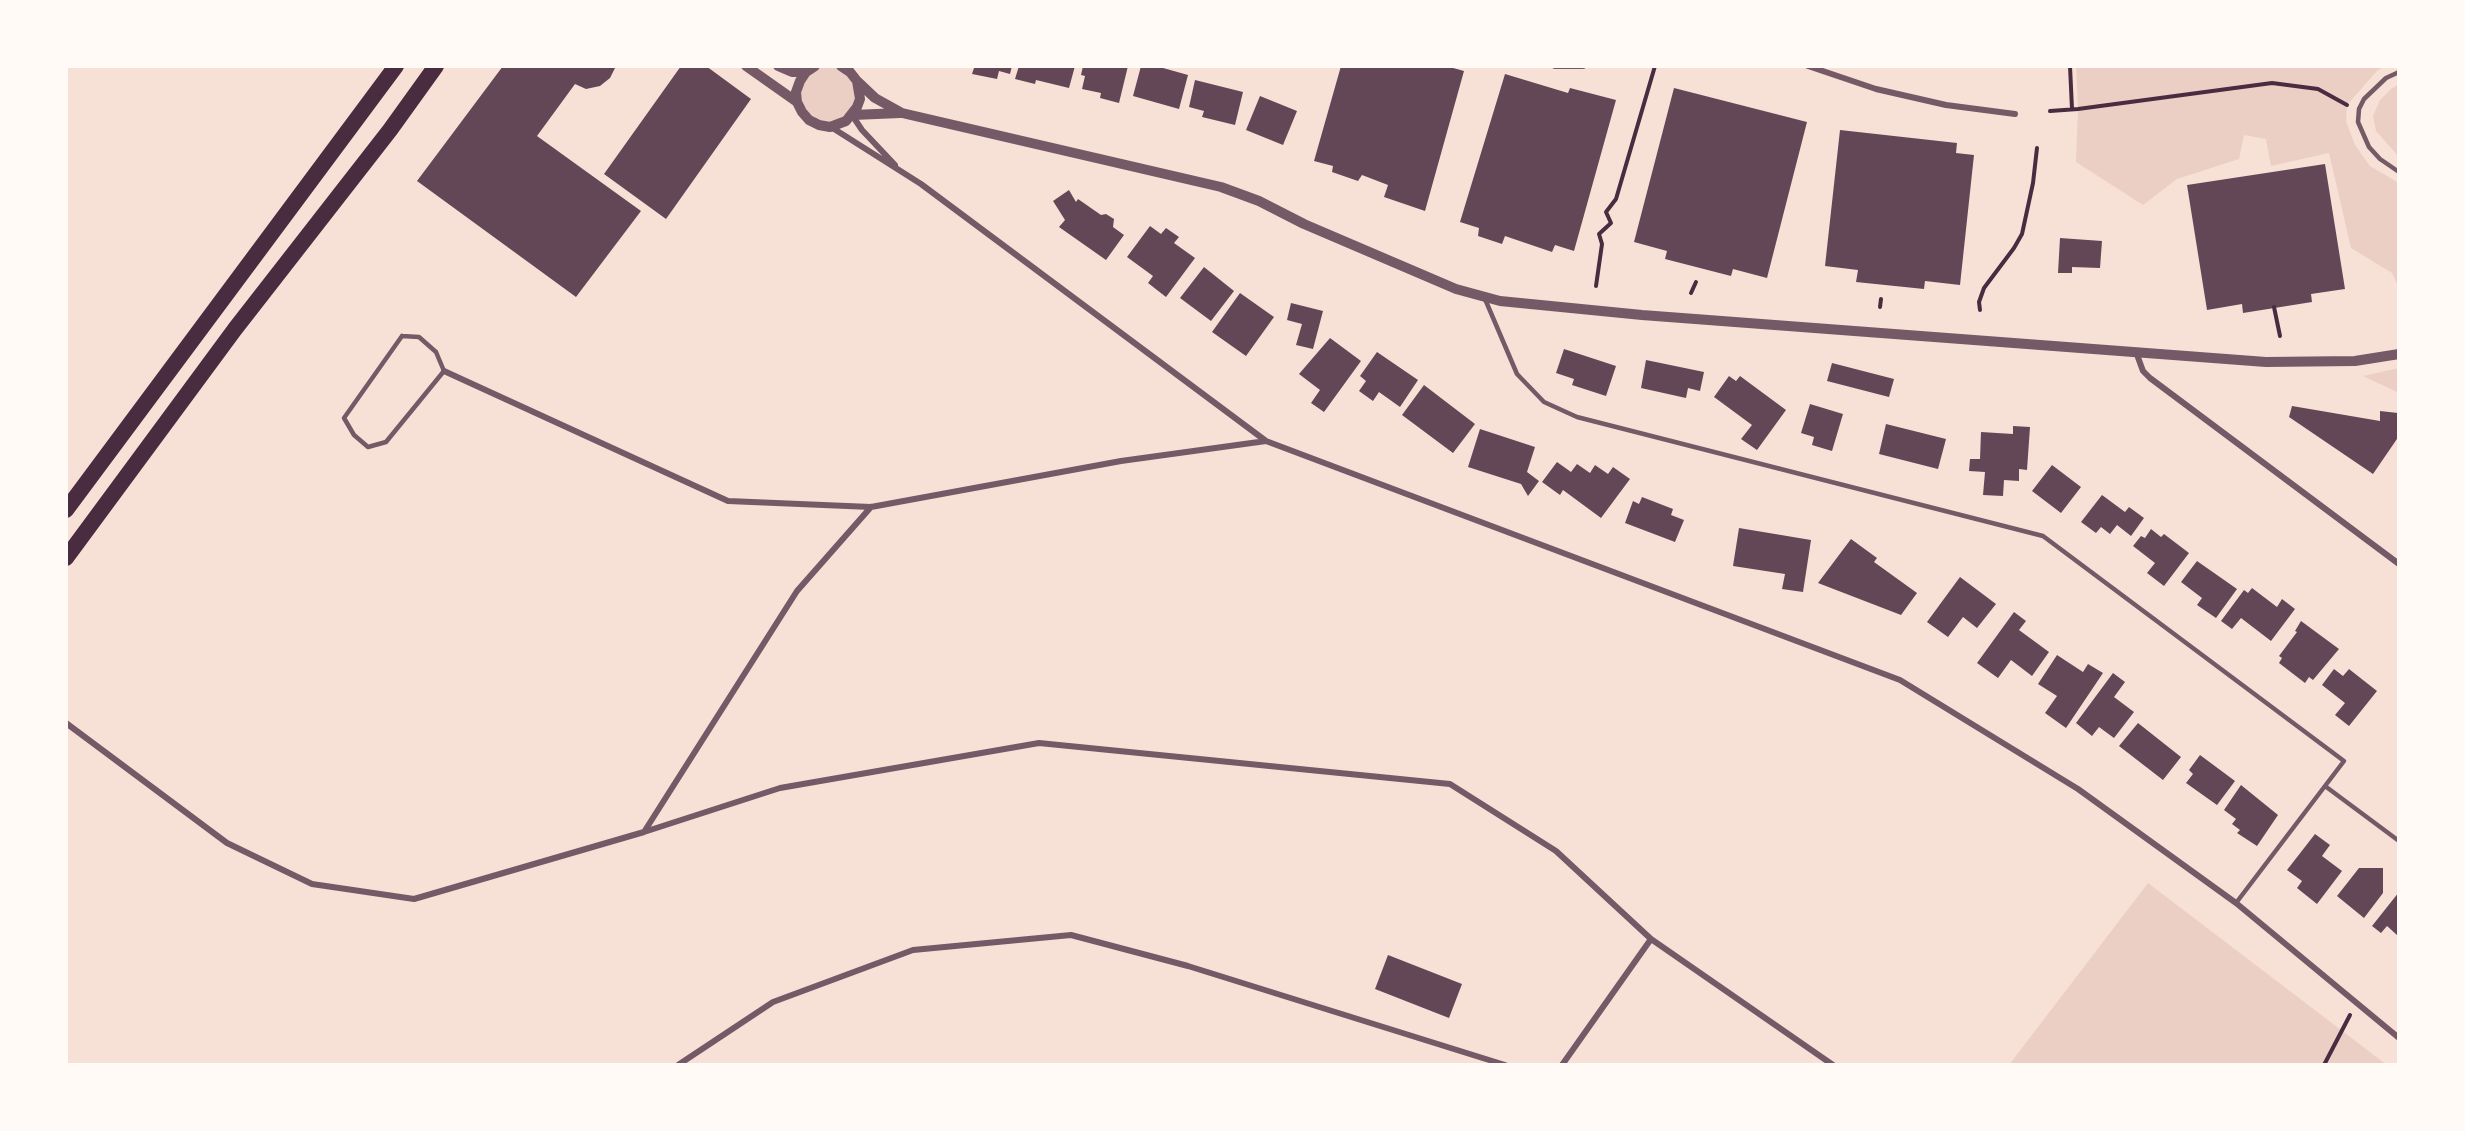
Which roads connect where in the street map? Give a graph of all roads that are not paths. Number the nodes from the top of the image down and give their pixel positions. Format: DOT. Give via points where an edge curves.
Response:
graph roads {
  1 [pos="396,66"];
  2 [pos="436,66"];
  3 [pos="746,66"];
  4 [pos="778,66"];
  5 [pos="1555,66"];
  6 [pos="1583,66"];
  7 [pos="1808,66"];
  8 [pos="847,68"];
  9 [pos="811,69"];
  10 [pos="2399,72"];
  11 [pos="857,81"];
  12 [pos="797,102"];
  13 [pos="902,113"];
  14 [pos="2015,114"];
  15 [pos="852,115"];
  16 [pos="830,127"];
  17 [pos="897,167"];
  18 [pos="2399,172"];
  19 [pos="1484,297"];
  20 [pos="2136,352"];
  21 [pos="2399,354"];
  22 [pos="444,371"];
  23 [pos="1266,441"];
  24 [pos="871,507"];
  25 [pos="66,510"];
  26 [pos="69,549"];
  27 [pos="2399,564"];
  28 [pos="66,723"];
  29 [pos="2325,786"];
  30 [pos="644,832"];
  31 [pos="2399,841"];
  32 [pos="2236,903"];
  33 [pos="1651,939"];
  34 [pos="2399,1038"];
  35 [pos="678,1065"];
  36 [pos="1505,1065"];
  37 [pos="1562,1065"];
  38 [pos="1833,1065"];
  1 -- 25 [label="highway"];
  2 -- 26 [label="highway"];
  3 -- 12 [label="street"];
  4 -- 9 [label="street" via="792,72"];
  5 -- 6 [label="street"];
  7 -- 14 [label="street" via="1876,89 1946,105"];
  8 -- 11 [label="street"];
  9 -- 12 [label="street" via="800,81"];
  10 -- 18 [label="lane" via="2372,89 2359,110 2358,122 2369,147"];
  11 -- 13 [label="street" via="875,98"];
  11 -- 15 [label="street" via="860,99"];
  12 -- 16 [label="street" via="809,120"];
  13 -- 15 [label="street"];
  13 -- 19 [label="street" via="1221,188 1259,201 1456,290"];
  15 -- 16 [label="street"];
  15 -- 17 [label="street"];
  16 -- 17 [label="street"];
  17 -- 23 [label="street"];
  19 -- 20 [label="street" via="1642,315"];
  19 -- 29 [label="lane" via="1517,374 1544,402 1577,417 2043,536 2344,761"];
  20 -- 21 [label="street" via="2318,363"];
  20 -- 27 [label="street" via="2151,378"];
  22 -- 22 [label="lane" via="386,442 368,447 354,435 344,418 402,336 419,337 436,352"];
  22 -- 24 [label="street" via="728,501"];
  23 -- 24 [label="street" via="1121,462"];
  23 -- 32 [label="street" via="1900,680 2078,789"];
  24 -- 30 [label="street" via="797,591"];
  28 -- 30 [label="street" via="227,843 312,884 414,899"];
  29 -- 31 [label="lane"];
  29 -- 32 [label="lane"];
  30 -- 33 [label="street" via="780,788 1039,743 1450,783 1556,851"];
  32 -- 34 [label="street"];
  33 -- 37 [label="street"];
  33 -- 38 [label="street"];
  35 -- 36 [label="street" via="772,1002 913,950 1071,935 1188,966"];
}
